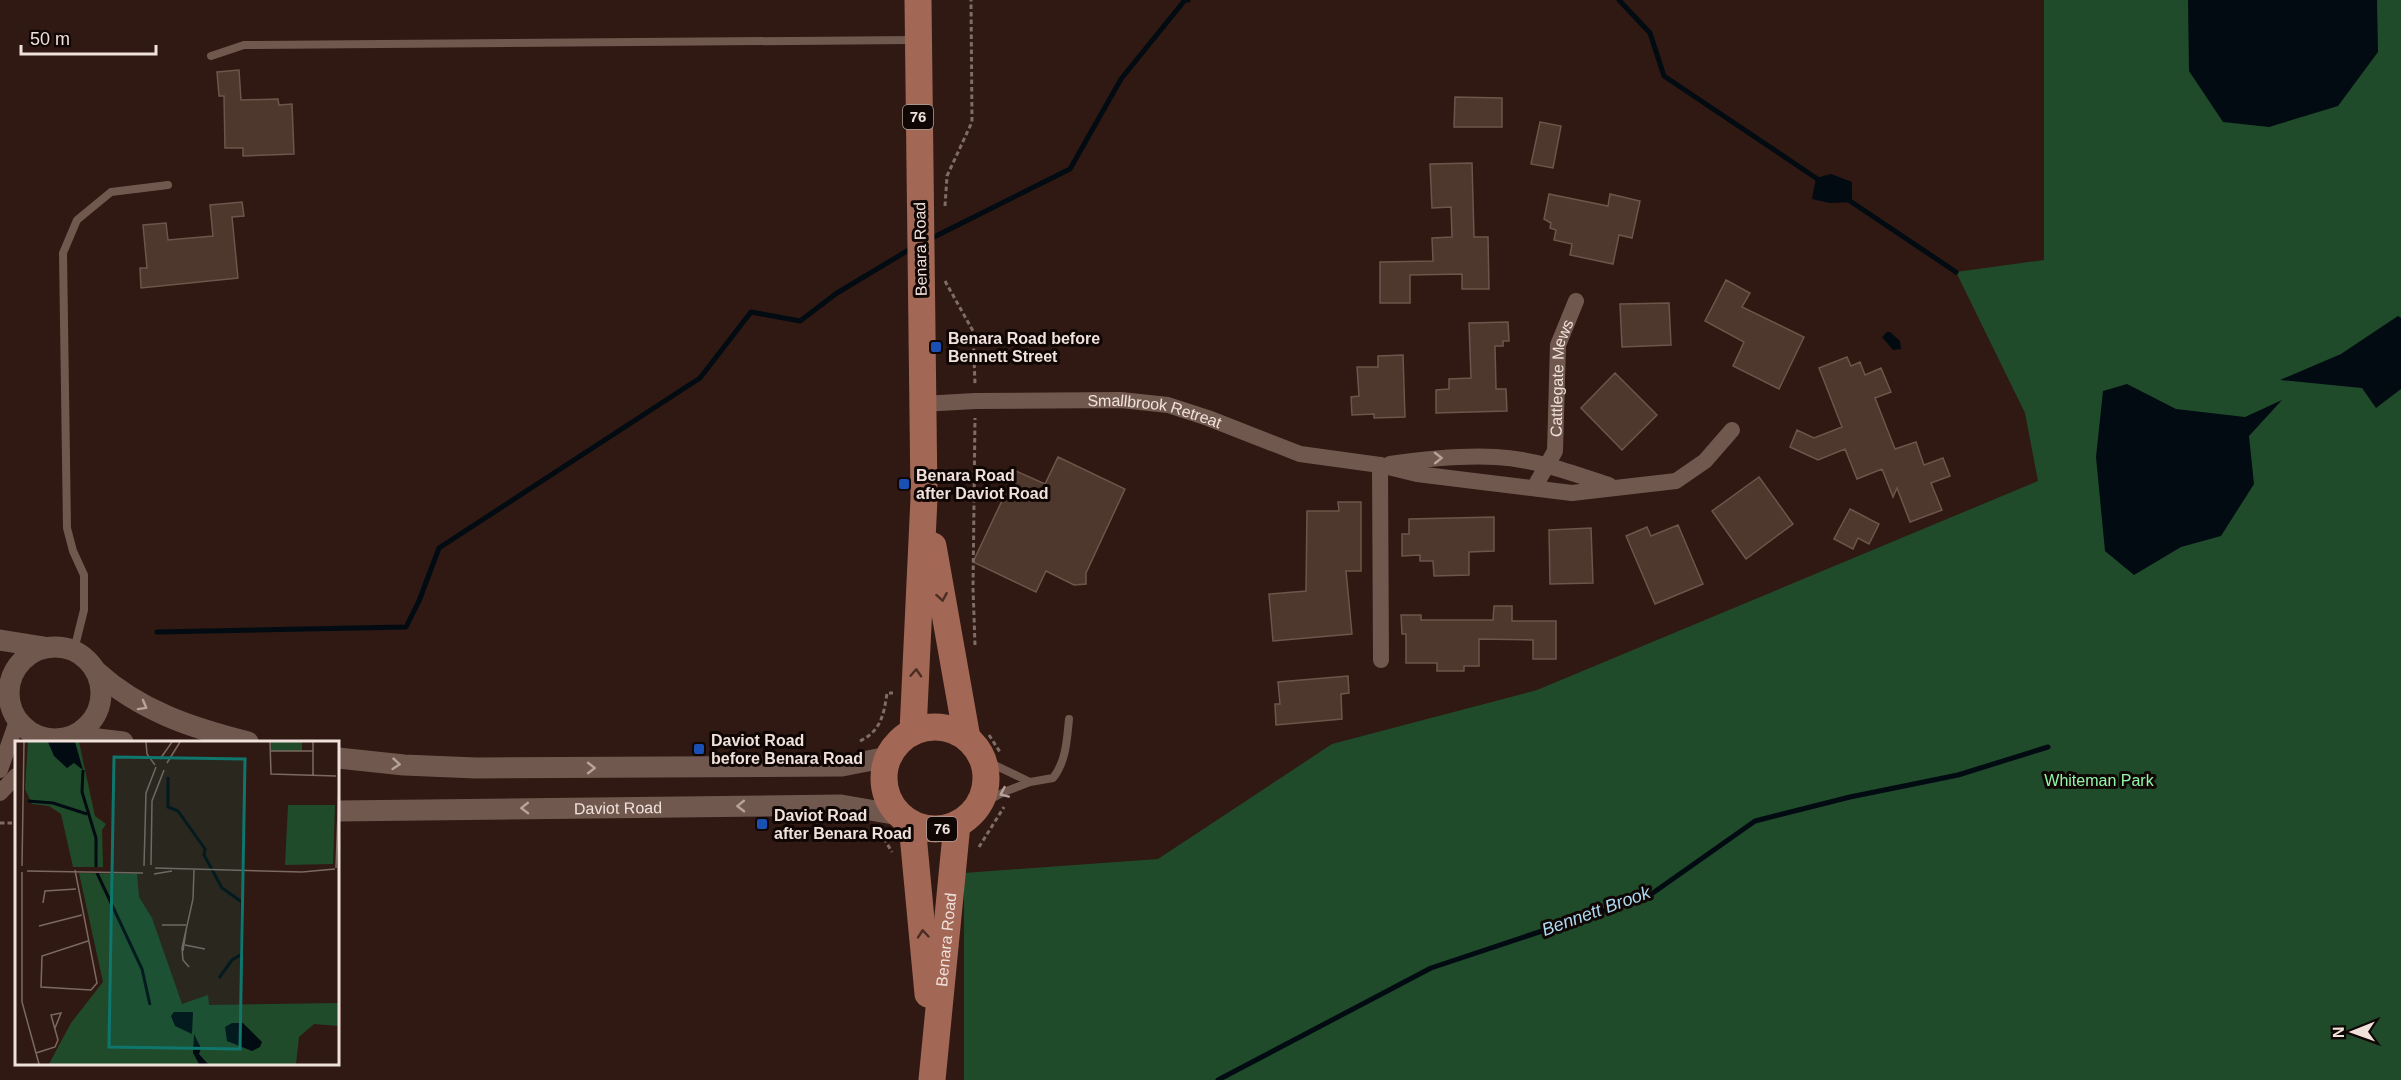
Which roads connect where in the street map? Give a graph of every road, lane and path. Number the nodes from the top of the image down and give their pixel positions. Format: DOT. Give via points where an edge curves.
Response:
graph roads {
  1 [pos="918,0"];
  2 [pos="971,0"];
  3 [pos="917,40"];
  4 [pos="211,56"];
  5 [pos="168,185"];
  6 [pos="945,212"];
  7 [pos="1576,301"];
  8 [pos="922,404"];
  9 [pos="1732,430"];
  10 [pos="1380,465"];
  11 [pos="1547,466"];
  12 [pos="1612,487"];
  13 [pos="1534,488"];
  14 [pos="924,498"];
  15 [pos="0,640"];
  16 [pos="44,647"];
  17 [pos="74,650"];
  18 [pos="1381,660"];
  19 [pos="96,671"];
  20 [pos="915,692"];
  21 [pos="9,709"];
  22 [pos="1069,719"];
  23 [pos="913,731"];
  24 [pos="61,739"];
  25 [pos="102,741"];
  26 [pos="245,741"];
  27 [pos="859,742"];
  28 [pos="975,749"];
  29 [pos="888,757"];
  30 [pos="339,758"];
  31 [pos="0,770"];
  32 [pos="15,777"];
  33 [pos="1030,782"];
  34 [pos="0,792"];
  35 [pos="978,806"];
  36 [pos="339,811"];
  37 [pos="896,822"];
  38 [pos="15,823"];
  39 [pos="0,824"];
  40 [pos="957,824"];
  41 [pos="893,854"];
  42 [pos="933,1068"];
  1 -- 3 [label="main road, Benara Road / 76"];
  2 -- 6 [label="path" via="972,122 947,176"];
  3 -- 4 [label="lane" via="244,45"];
  3 -- 8 [label="main road, Benara Road / 76"];
  5 -- 17 [label="lane" via="111,192 77,220 63,254 67,528 84,576 85,591"];
  7 -- 11 [label="street, Cattlegate Mews" via="1558,345 1555,451"];
  8 -- 10 [label="street, Smallbrook Retreat" via="1121,400 1168,405 1300,454"];
  8 -- 14 [label="main road, Benara Road / 76"];
  9 -- 12 [label="street, Smallbrook Retreat" via="1705,461 1676,481"];
  10 -- 11 [label="street, Smallbrook Retreat, one-way" via="1497,457"];
  10 -- 13 [label="street, Smallbrook Retreat" via="1417,474"];
  10 -- 18 [label="street"];
  11 -- 12 [label="street, Smallbrook Retreat"];
  11 -- 13 [label="street, Cattlegate Mews"];
  12 -- 13 [label="street, Smallbrook Retreat" via="1572,493"];
  20 -- 14 [label="main road, Benara Road / 76, one-way"];
  14 -- 28 [label="main road, Benara Road / 76, one-way"];
  15 -- 16 [label="street"];
  16 -- 17 [label="street"];
  16 -- 21 [label="street" via="30,653 15,670 8,692"];
  17 -- 19 [label="street"];
  19 -- 24 [label="street" via="101,686 95,716 86,728"];
  19 -- 26 [label="street, one-way" via="152,710"];
  20 -- 23 [label="main road, Benara Road / 76"];
  20 -- 27 [label="path" via="887,693 883,719"];
  21 -- 24 [label="street" via="35,735"];
  21 -- 31 [label="street"];
  22 -- 33 [label="lane" via="1059,771 1053,778"];
  23 -- 28 [label="main road" via="927,727 955,731"];
  23 -- 29 [label="main road" via="894,746"];
  24 -- 25 [label="street"];
  28 -- 33 [label="lane"];
  28 -- 35 [label="main road, 76" via="986,775"];
  30 -- 29 [label="street, one-way" via="488,768 842,766"];
  29 -- 37 [label="main road, 76" via="884,788"];
  32 -- 34 [label="street"];
  33 -- 35 [label="lane, one-way"];
  35 -- 40 [label="main road, 76"];
  37 -- 36 [label="street, Daviot Road, one-way" via="841,805"];
  37 -- 40 [label="main road, 76" via="927,829"];
  37 -- 41 [label="path"];
  42 -- 37 [label="main road, Benara Road / 76, one-way"];
  38 -- 39 [label="path"];
  40 -- 42 [label="main road, Benara Road / 76"];
}
